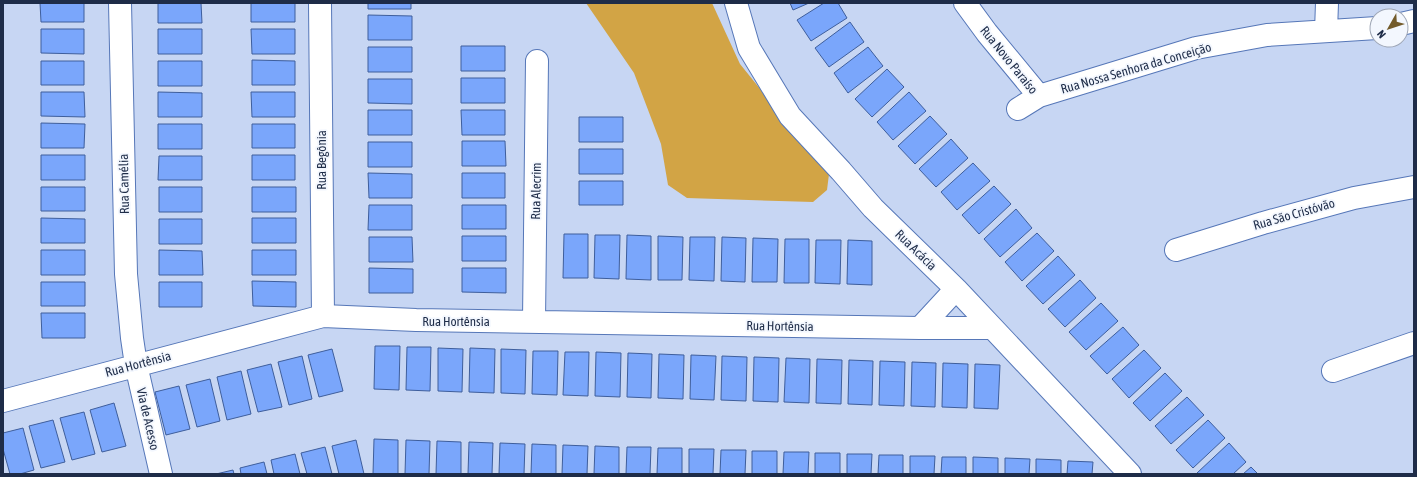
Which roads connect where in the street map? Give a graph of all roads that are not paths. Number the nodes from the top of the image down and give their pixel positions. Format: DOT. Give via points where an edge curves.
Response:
graph roads {
  1 [pos="120,3"];
  2 [pos="320,3"];
  3 [pos="736,3"];
  4 [pos="965,3"];
  5 [pos="1327,3"];
  6 [pos="1369,28"];
  7 [pos="1326,31"];
  8 [pos="537,61"];
  9 [pos="1040,96"];
  10 [pos="1018,109"];
  11 [pos="1414,187"];
  12 [pos="1176,250"];
  13 [pos="956,289"];
  14 [pos="322,316"];
  15 [pos="534,321"];
  16 [pos="920,328"];
  17 [pos="991,328"];
  18 [pos="1414,343"];
  19 [pos="136,365"];
  20 [pos="1333,371"];
  21 [pos="3,401"];
  22 [pos="161,474"];
  23 [pos="1130,474"];
  1 -- 19 [label="street, Rua Camélia" via="126,274"];
  2 -- 14 [label="street, Rua Begônia"];
  3 -- 13 [label="street, Rua Acácia" via="749,48 790,116 873,208"];
  4 -- 9 [label="street, Rua Novo Paraíso" via="986,33"];
  5 -- 7 [label="street"];
  6 -- 7 [label="street, Rua Nossa Senhora da Conceição"];
  7 -- 9 [label="street, Rua Nossa Senhora da Conceição" via="1267,35 1196,48"];
  8 -- 15 [label="street, Rua Alecrim"];
  9 -- 10 [label="street, Rua Novo Paraíso"];
  11 -- 12 [label="street, Rua São Cristóvão" via="1354,198"];
  13 -- 16 [label="street"];
  13 -- 17 [label="street, Rua Acácia"];
  14 -- 15 [label="street, Rua Hortênsia"];
  14 -- 19 [label="street, Rua Hortênsia"];
  15 -- 16 [label="street, Rua Hortênsia"];
  16 -- 17 [label="street, Rua Hortênsia"];
  17 -- 23 [label="street, Rua Acácia"];
  18 -- 20 [label="street"];
  19 -- 21 [label="street, Rua Hortênsia"];
  19 -- 22 [label="street, Via de Acesso"];
}
